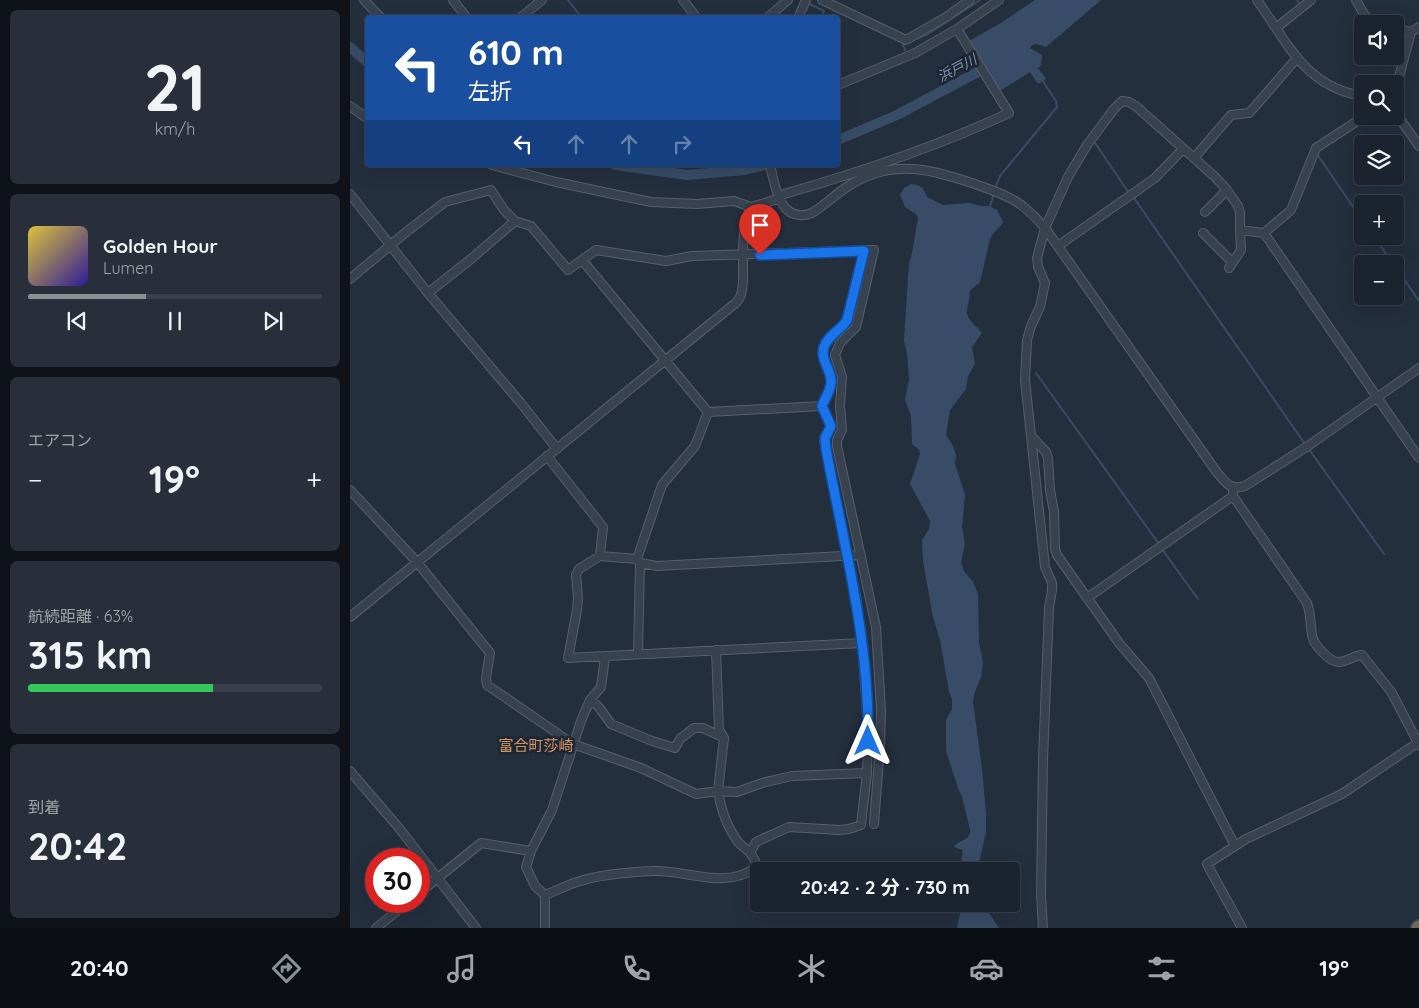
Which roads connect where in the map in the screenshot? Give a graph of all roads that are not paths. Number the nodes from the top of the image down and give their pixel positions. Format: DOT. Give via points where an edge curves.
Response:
graph roads {
  1 [pos="364,0"];
  2 [pos="453,0"];
  3 [pos="542,0"];
  4 [pos="683,0"];
  5 [pos="788,0"];
  6 [pos="806,0"];
  7 [pos="822,0"];
  8 [pos="970,0"];
  9 [pos="999,0"];
  10 [pos="1257,0"];
  11 [pos="1311,0"];
  12 [pos="1356,0"];
  13 [pos="378,15"];
  14 [pos="465,15"];
  15 [pos="524,15"];
  16 [pos="696,15"];
  17 [pos="770,15"];
  18 [pos="799,15"];
  19 [pos="1365,15"];
  20 [pos="1419,27"];
  21 [pos="1276,28"];
  22 [pos="957,29"];
  23 [pos="1404,30"];
  24 [pos="1411,32"];
  25 [pos="1297,58"];
  26 [pos="1400,75"];
  27 [pos="840,84"];
  28 [pos="1354,94"];
  29 [pos="350,106"];
  30 [pos="365,117"];
  31 [pos="1354,123"];
  32 [pos="1404,125"];
  33 [pos="1419,146"];
  34 [pos="1183,149"];
  35 [pos="1194,158"];
  36 [pos="500,167"];
  37 [pos="770,167"];
  38 [pos="1227,190"];
  39 [pos="350,194"];
  40 [pos="778,199"];
  41 [pos="746,205"];
  42 [pos="1205,212"];
  43 [pos="514,221"];
  44 [pos="1045,228"];
  45 [pos="1240,230"];
  46 [pos="1203,232"];
  47 [pos="1264,233"];
  48 [pos="390,246"];
  49 [pos="1058,246"];
  50 [pos="864,251"];
  51 [pos="743,255"];
  52 [pos="582,260"];
  53 [pos="350,279"];
  54 [pos="428,293"];
  55 [pos="665,361"];
  56 [pos="1419,368"];
  57 [pos="1376,397"];
  58 [pos="822,406"];
  59 [pos="708,412"];
  60 [pos="1031,436"];
  61 [pos="557,449"];
  62 [pos="547,456"];
  63 [pos="1419,458"];
  64 [pos="350,490"];
  65 [pos="1233,492"];
  66 [pos="848,555"];
  67 [pos="861,555"];
  68 [pos="600,556"];
  69 [pos="639,561"];
  70 [pos="417,562"];
  71 [pos="1087,598"];
  72 [pos="350,617"];
  73 [pos="862,643"];
  74 [pos="716,650"];
  75 [pos="638,654"];
  76 [pos="605,657"];
  77 [pos="590,700"];
  78 [pos="724,738"];
  79 [pos="1419,743"];
  80 [pos="572,744"];
  81 [pos="350,771"];
  82 [pos="867,773"];
  83 [pos="718,792"];
  84 [pos="874,824"];
  85 [pos="1236,846"];
  86 [pos="531,852"];
  87 [pos="750,852"];
  88 [pos="437,877"];
  89 [pos="430,883"];
  90 [pos="545,895"];
  91 [pos="394,913"];
  92 [pos="376,928"];
  93 [pos="476,928"];
  94 [pos="545,928"];
  95 [pos="1043,928"];
  96 [pos="1242,928"];
  1 -- 13 [label="street"];
  2 -- 14 [label="street"];
  3 -- 15 [label="street"];
  4 -- 16 [label="street"];
  5 -- 17 [label="street"];
  6 -- 18 [label="street"];
  7 -- 8 [label="street" via="906,40"];
  9 -- 22 [label="street"];
  10 -- 21 [label="street"];
  11 -- 21 [label="street"];
  12 -- 19 [label="street"];
  20 -- 24 [label="street"];
  21 -- 25 [label="street"];
  22 -- 27 [label="street" via="915,53"];
  22 -- 40 [label="street" via="1008,113 886,164 784,194"];
  23 -- 24 [label="street"];
  24 -- 26 [label="street"];
  25 -- 28 [label="street" via="1317,78"];
  25 -- 35 [label="street" via="1249,113 1231,115"];
  29 -- 30 [label="street"];
  31 -- 47 [label="street" via="1316,148 1291,210"];
  32 -- 33 [label="street"];
  34 -- 35 [label="street"];
  34 -- 44 [label="street" via="1137,108 1122,101 1086,145"];
  34 -- 49 [label="street" via="1155,178"];
  35 -- 38 [label="street"];
  36 -- 41 [label="street" via="651,202 697,204 734,201"];
  37 -- 40 [label="street"];
  38 -- 42 [label="street"];
  38 -- 45 [label="street" via="1240,212"];
  39 -- 48 [label="street"];
  40 -- 41 [label="street"];
  40 -- 44 [label="street" via="790,212 807,215 859,179 886,170 916,168 1002,194 1024,206"];
  41 -- 51 [label="street"];
  43 -- 48 [label="street" via="491,190 445,202"];
  43 -- 52 [label="street" via="531,226 568,270"];
  43 -- 54 [label="street"];
  44 -- 49 [label="street"];
  44 -- 60 [label="street" via="1037,258 1045,283 1044,294 1031,326 1025,356"];
  45 -- 46 [label="street" via="1241,250 1230,265"];
  45 -- 47 [label="street"];
  47 -- 57 [label="street"];
  48 -- 53 [label="street"];
  48 -- 54 [label="street"];
  49 -- 65 [label="street"];
  50 -- 51 [label="street"];
  50 -- 58 [label="street" via="847,320 823,349 831,382"];
  50 -- 67 [label="street" via="874,250 856,327 840,343 835,356 842,377 842,430 836,446"];
  51 -- 52 [label="street" via="692,256 666,261 596,250"];
  51 -- 55 [label="street" via="740,298"];
  52 -- 55 [label="street"];
  54 -- 61 [label="street"];
  55 -- 59 [label="street"];
  55 -- 61 [label="street"];
  56 -- 57 [label="street"];
  57 -- 63 [label="street"];
  57 -- 65 [label="street"];
  58 -- 59 [label="street"];
  58 -- 66 [label="street" via="831,426 824,441"];
  59 -- 69 [label="street" via="695,446 662,485"];
  60 -- 71 [label="street" via="1048,458 1055,549"];
  60 -- 95 [label="street" via="1044,567 1052,583 1044,727"];
  61 -- 62 [label="street"];
  62 -- 68 [label="street" via="603,527"];
  62 -- 70 [label="street"];
  64 -- 70 [label="street"];
  65 -- 71 [label="street"];
  65 -- 79 [label="street" via="1307,604 1312,638 1333,661 1341,663 1362,655 1392,693"];
  66 -- 67 [label="street"];
  66 -- 69 [label="street" via="657,566"];
  66 -- 73 [label="street"];
  67 -- 84 [label="street" via="876,627 880,674 880,747"];
  68 -- 69 [label="street"];
  68 -- 76 [label="street" via="583,565 576,575 578,604 568,658"];
  69 -- 75 [label="street"];
  70 -- 72 [label="street"];
  70 -- 80 [label="street" via="490,653 486,685"];
  71 -- 85 [label="street" via="1149,678"];
  73 -- 74 [label="street"];
  73 -- 82 [label="street" via="868,725"];
  74 -- 75 [label="street"];
  74 -- 78 [label="street" via="719,730"];
  75 -- 76 [label="street"];
  76 -- 77 [label="street" via="601,687"];
  77 -- 78 [label="street" via="611,724 665,746 675,748 680,739 694,728 703,728"];
  77 -- 80 [label="street"];
  78 -- 83 [label="street"];
  79 -- 85 [label="street" via="1342,794"];
  80 -- 83 [label="street" via="641,768 696,794"];
  80 -- 86 [label="street" via="552,810"];
  81 -- 88 [label="street"];
  82 -- 83 [label="street" via="792,776 738,792"];
  82 -- 87 [label="street" via="860,825 838,830 789,827 756,842"];
  83 -- 87 [label="street" via="731,832"];
  85 -- 96 [label="street" via="1207,864"];
  86 -- 88 [label="street" via="480,843"];
  86 -- 90 [label="street" via="526,867 535,886"];
  87 -- 90 [label="street" via="756,864 754,868 735,878 720,880 656,871 627,873 578,882"];
  88 -- 89 [label="street"];
  88 -- 93 [label="street"];
  90 -- 94 [label="street"];
  91 -- 92 [label="street"];
}
